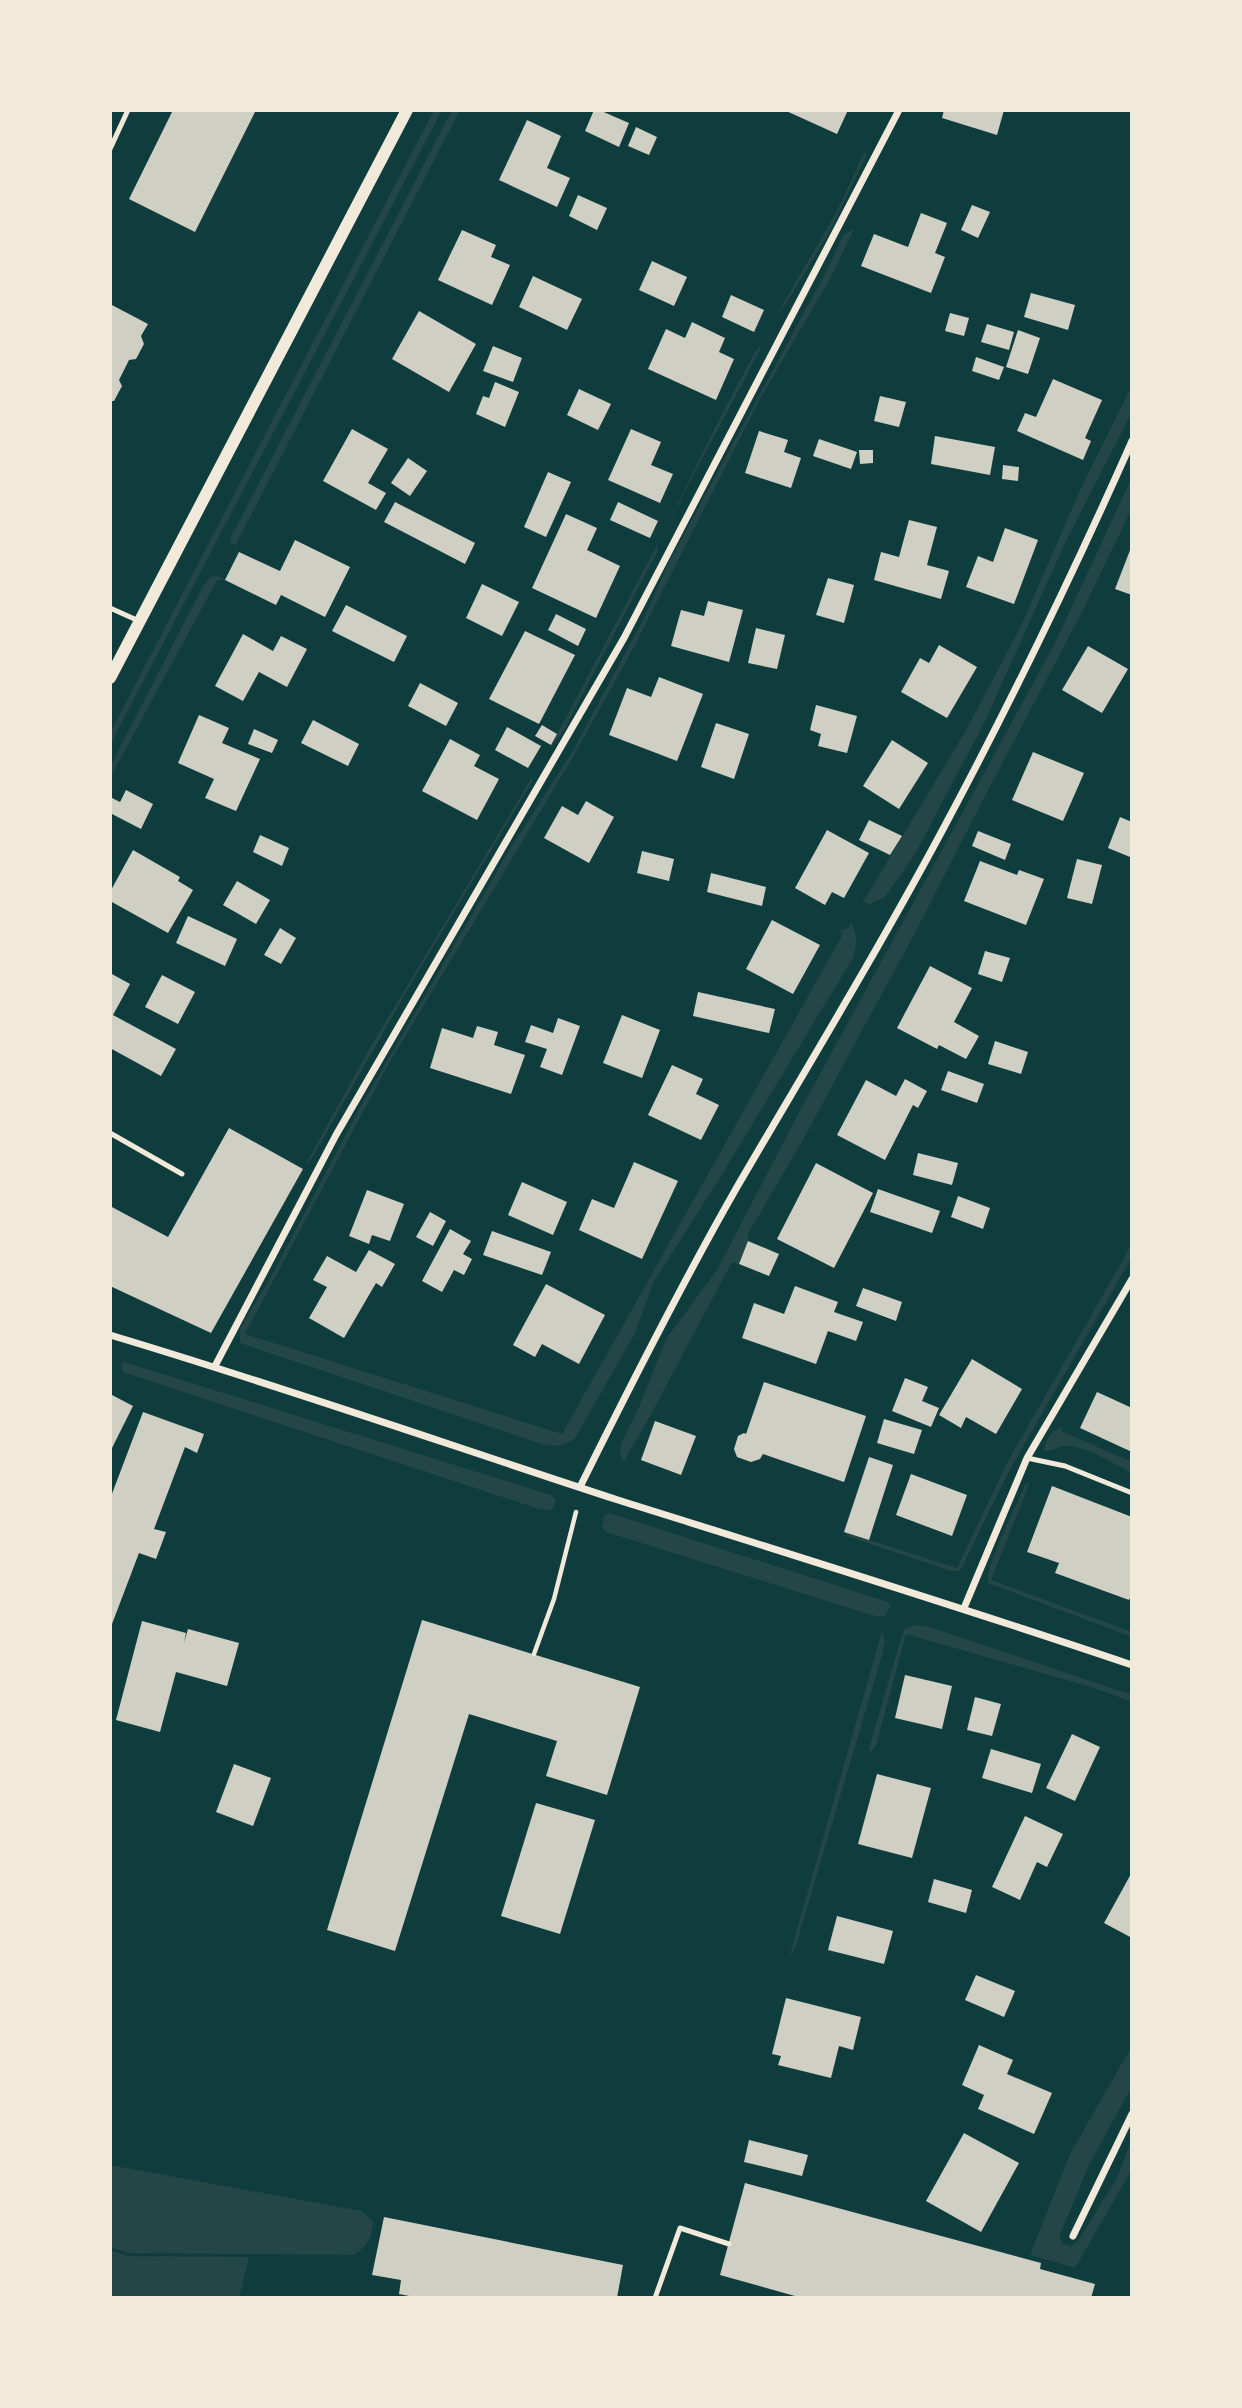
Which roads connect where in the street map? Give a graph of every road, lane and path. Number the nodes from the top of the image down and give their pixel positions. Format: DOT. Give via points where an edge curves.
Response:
graph roads {
  1 [pos="128,110"];
  2 [pos="407,110"];
  3 [pos="899,110"];
  4 [pos="110,149"];
  5 [pos="1132,442"];
  6 [pos="110,608"];
  7 [pos="140,622"];
  8 [pos="110,678"];
  9 [pos="110,1133"];
  10 [pos="182,1174"];
  11 [pos="1132,1279"];
  12 [pos="110,1335"];
  13 [pos="215,1366"];
  14 [pos="1027,1458"];
  15 [pos="580,1487"];
  16 [pos="1132,1493"];
  17 [pos="964,1608"];
  18 [pos="534,1654"];
  19 [pos="1132,1665"];
  20 [pos="1132,2114"];
  21 [pos="1073,2236"];
  22 [pos="729,2244"];
  23 [pos="655,2298"];
  1 -- 4 [label="lane"];
  2 -- 7 [label="street"];
  3 -- 13 [label="street" via="624,638 336,1135"];
  5 -- 15 [label="street" via="1033,655 942,831 737,1188 646,1353"];
  6 -- 7 [label="lane"];
  7 -- 8 [label="street"];
  9 -- 10 [label="lane"];
  11 -- 14 [label="street"];
  12 -- 13 [label="street"];
  13 -- 15 [label="street"];
  14 -- 16 [label="lane" via="1065,1466"];
  14 -- 17 [label="street"];
  15 -- 17 [label="street"];
  15 -- 18 [label="path" via="554,1599"];
  17 -- 19 [label="street"];
  20 -- 21 [label="street"];
  22 -- 23 [label="lane" via="680,2228"];
}
